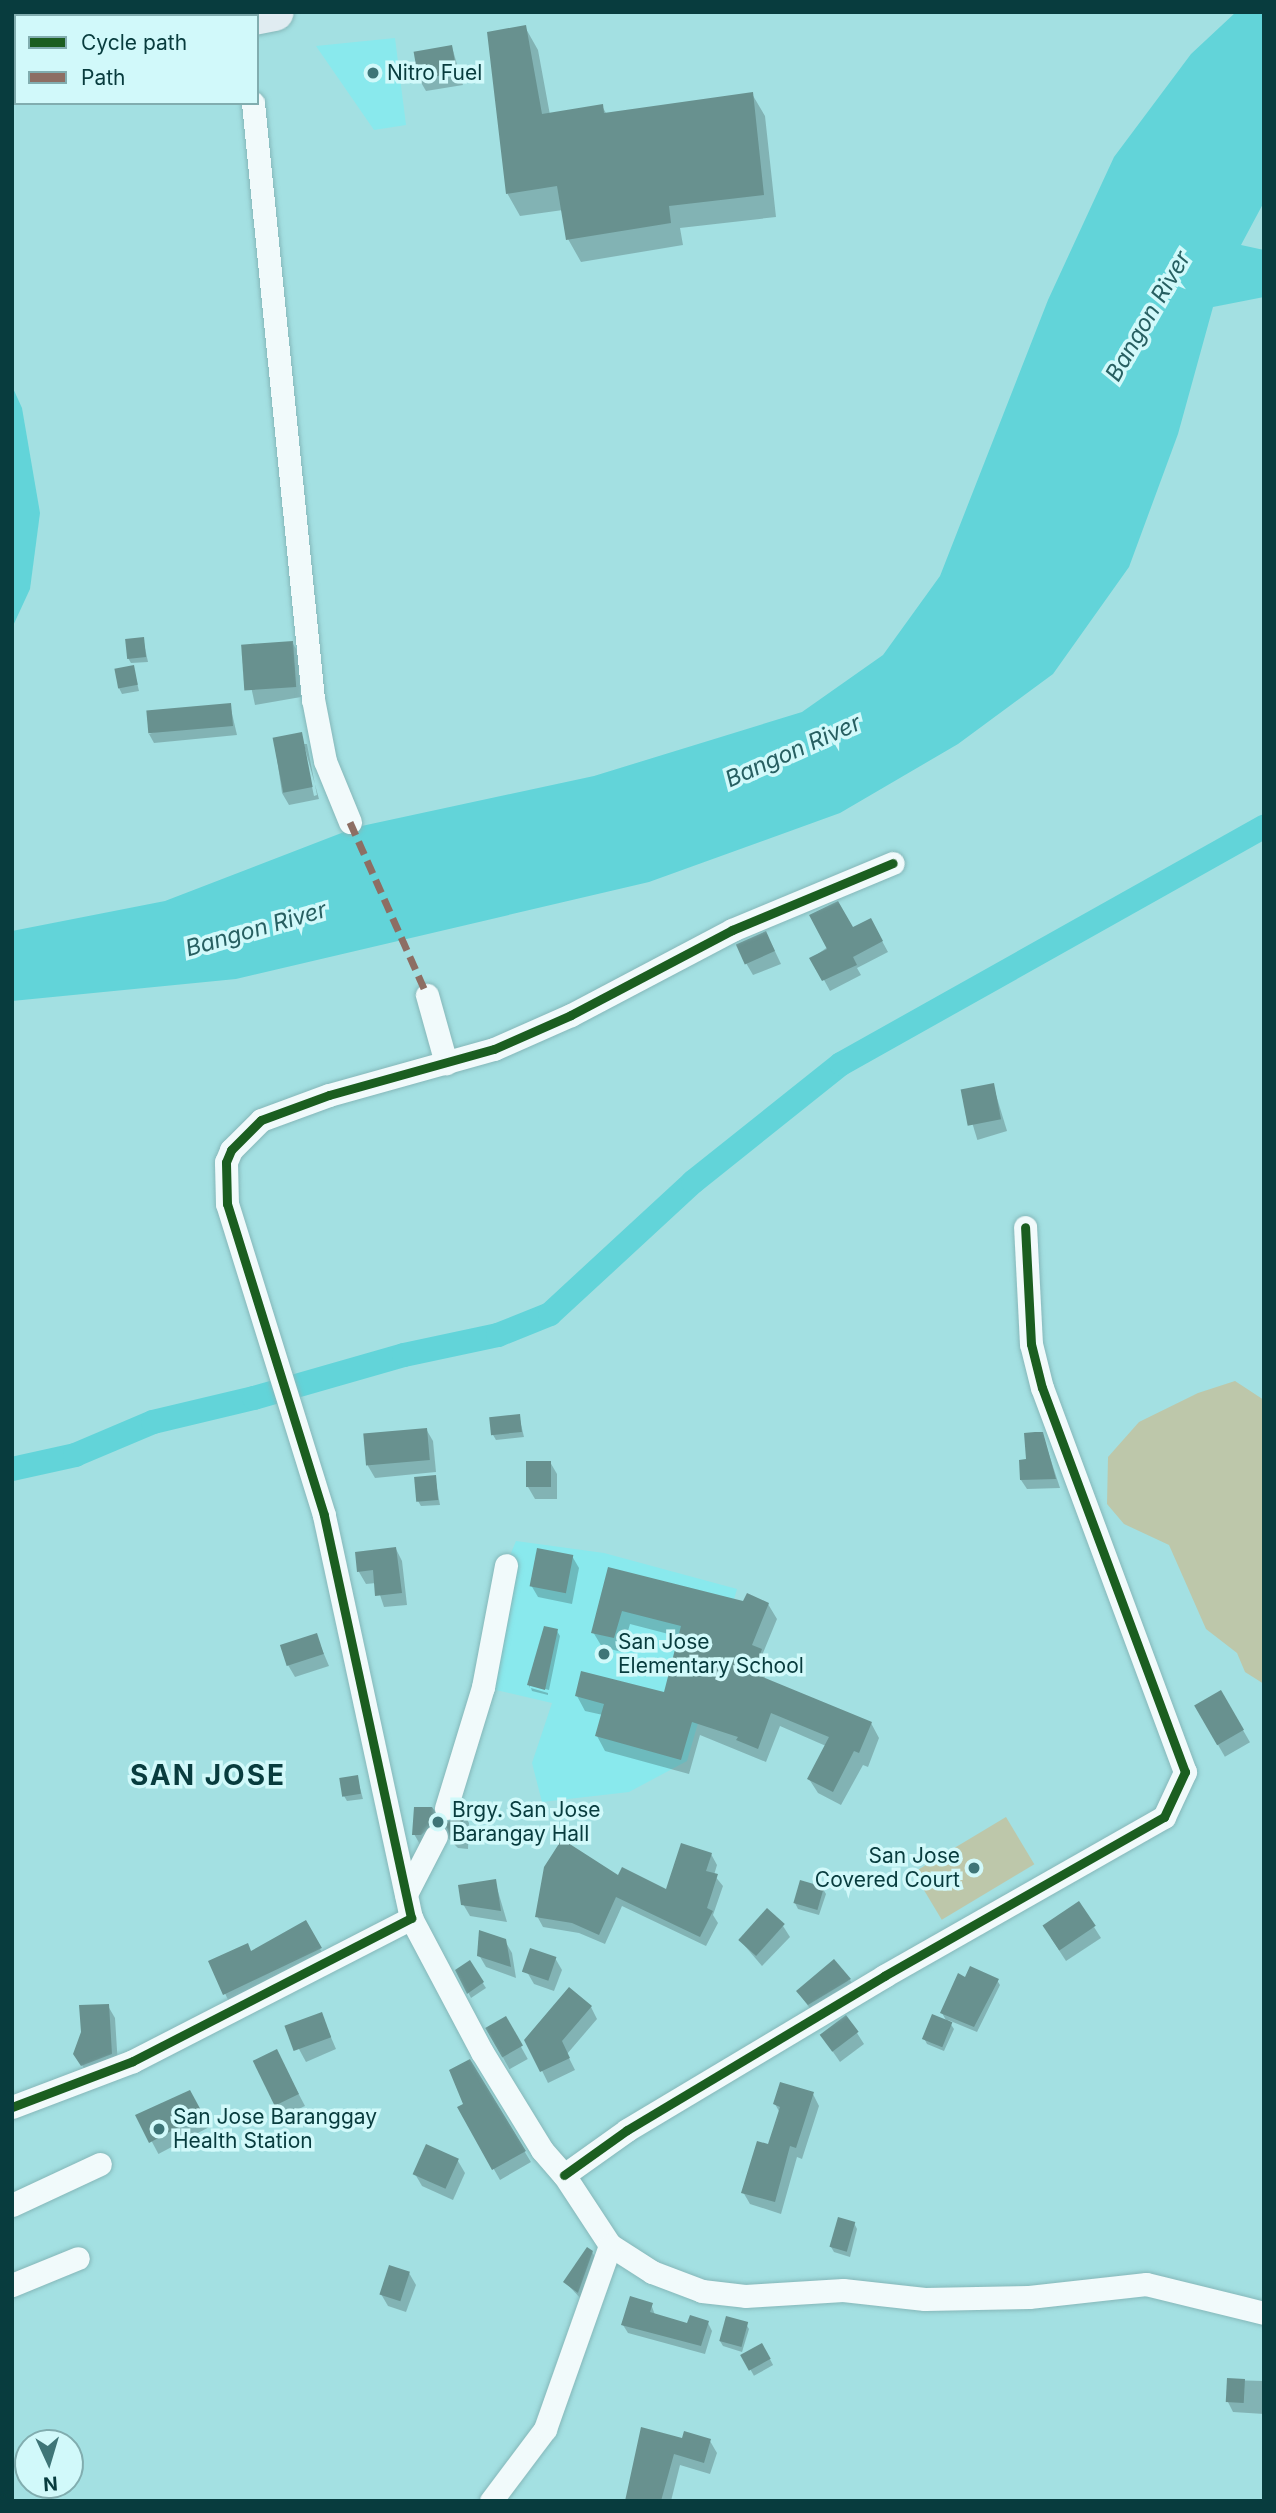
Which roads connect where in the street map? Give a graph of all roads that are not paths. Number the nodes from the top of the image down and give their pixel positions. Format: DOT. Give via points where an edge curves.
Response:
graph roads {
  1 [pos="253,105"];
  2 [pos="350,822"];
  3 [pos="893,863"];
  4 [pos="427,995"];
  5 [pos="446,1063"];
  6 [pos="1025,1227"];
  7 [pos="506,1565"];
  8 [pos="446,1808"];
  9 [pos="436,1836"];
  10 [pos="406,1894"];
  11 [pos="411,1918"];
  12 [pos="12,2106"];
  13 [pos="100,2164"];
  14 [pos="564,2175"];
  15 [pos="12,2205"];
  16 [pos="610,2245"];
  17 [pos="78,2258"];
  18 [pos="12,2285"];
  19 [pos="1264,2312"];
  20 [pos="491,2501"];
  1 -- 2 [label="street" via="313,699 325,761"];
  3 -- 5 [label="street" via="732,930 571,1015 494,1049"];
  4 -- 5 [label="street"];
  5 -- 10 [label="street" via="294,1106 261,1120 231,1150 226,1162 227,1204 324,1515"];
  6 -- 14 [label="street" via="1031,1344 1042,1388 1183,1762 1185,1772 1164,1817 1028,1890 627,2130"];
  7 -- 8 [label="street" via="483,1687"];
  9 -- 10 [label="street"];
  10 -- 11 [label="street"];
  11 -- 12 [label="street" via="133,2061"];
  11 -- 14 [label="street" via="521,2120"];
  13 -- 15 [label="street"];
  14 -- 16 [label="street"];
  16 -- 19 [label="street" via="652,2272 712,2292 745,2296 844,2290 925,2299 1029,2297 1146,2284"];
  16 -- 20 [label="street" via="545,2429"];
  17 -- 18 [label="street"];
}
